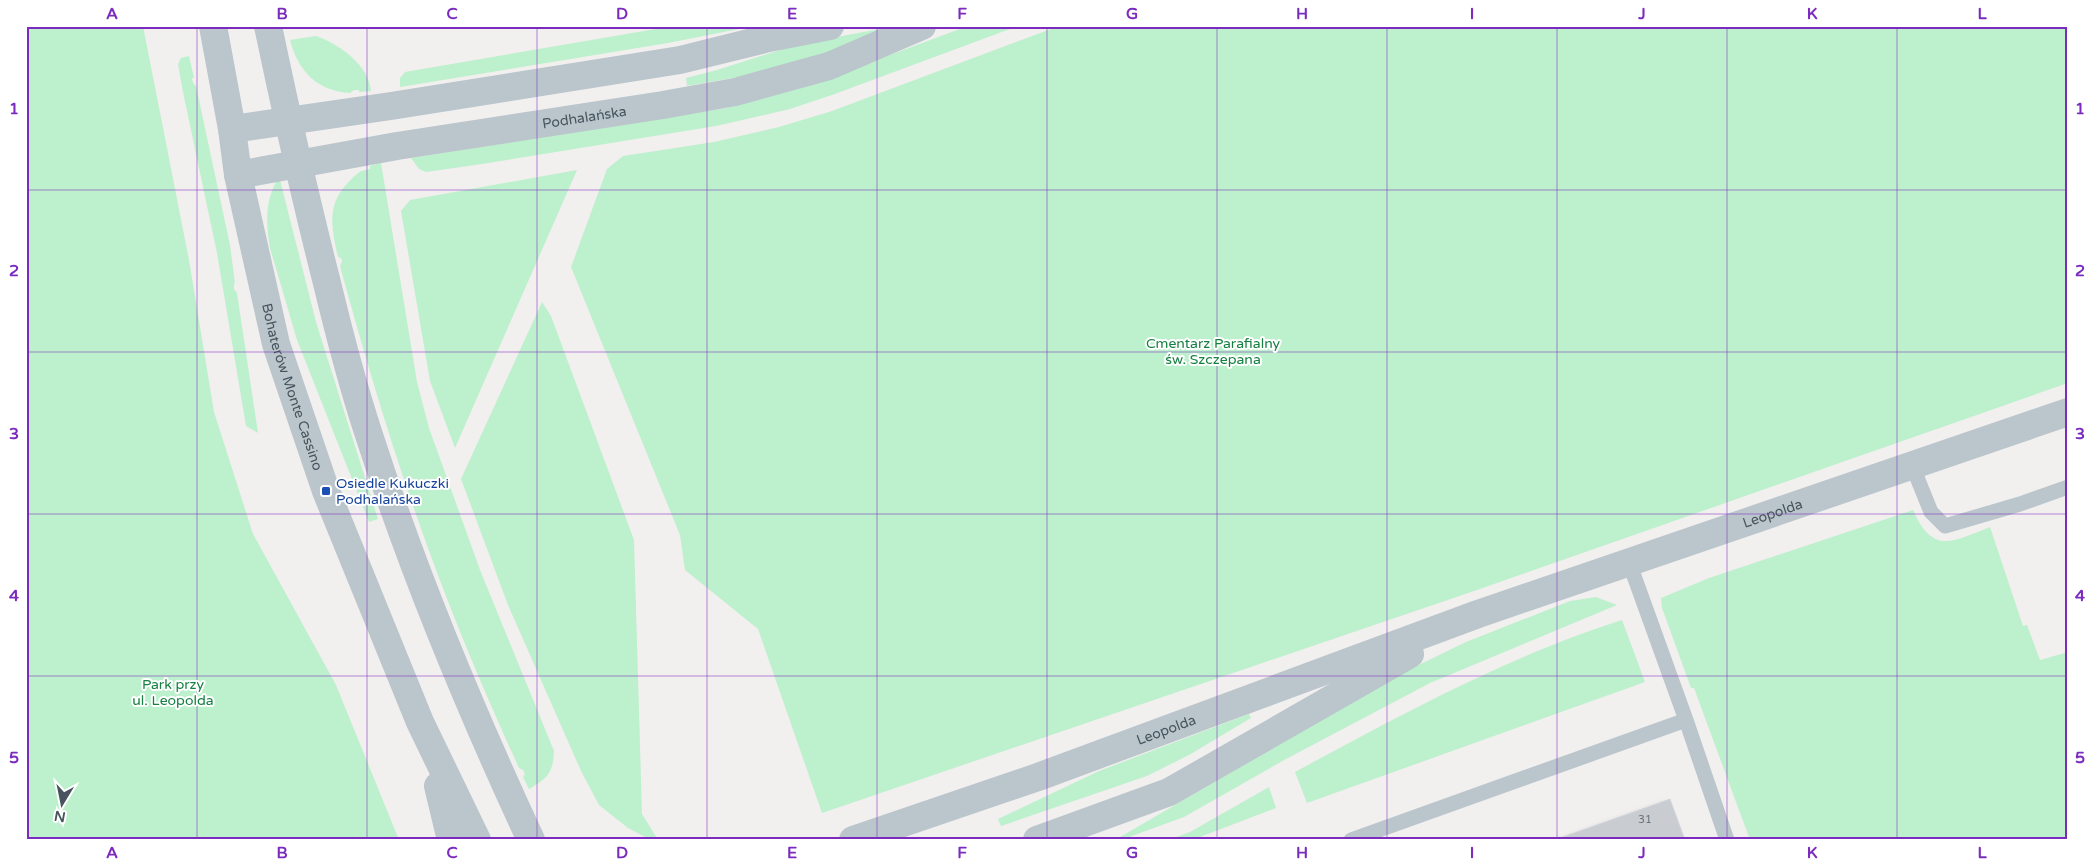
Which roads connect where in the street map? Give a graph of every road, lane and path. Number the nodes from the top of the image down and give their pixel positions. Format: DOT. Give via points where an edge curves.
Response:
graph roads {
  1 [pos="213,26"];
  2 [pos="268,26"];
  3 [pos="830,26"];
  4 [pos="922,26"];
  5 [pos="288,122"];
  6 [pos="232,129"];
  7 [pos="296,163"];
  8 [pos="238,175"];
  9 [pos="2068,412"];
  10 [pos="1912,465"];
  11 [pos="2068,487"];
  12 [pos="1629,562"];
  13 [pos="1478,614"];
  14 [pos="1686,720"];
  15 [pos="420,722"];
  16 [pos="450,840"];
  17 [pos="478,840"];
  18 [pos="531,840"];
  19 [pos="853,840"];
  20 [pos="1037,840"];
  21 [pos="1351,840"];
  22 [pos="1727,840"];
  1 -- 6 [label="street, Bohaterów Monte Cassino"];
  2 -- 5 [label="street"];
  3 -- 5 [label="street" via="680,60"];
  4 -- 7 [label="street, Podhalańska" via="829,66 735,92"];
  5 -- 6 [label="street"];
  5 -- 7 [label="street"];
  6 -- 8 [label="street, Bohaterów Monte Cassino"];
  7 -- 8 [label="street, Podhalańska"];
  7 -- 18 [label="street" via="346,360 395,514 482,733"];
  8 -- 15 [label="street, Bohaterów Monte Cassino" via="276,344 326,490"];
  9 -- 10 [label="street, Leopolda"];
  10 -- 11 [label="lane" via="1931,512 1945,526"];
  10 -- 12 [label="street, Leopolda"];
  12 -- 13 [label="street, Leopolda"];
  12 -- 14 [label="lane"];
  13 -- 19 [label="street, Leopolda" via="1038,777"];
  13 -- 20 [label="street, Leopolda" via="1168,792"];
  14 -- 21 [label="lane"];
  14 -- 22 [label="lane"];
  15 -- 16 [label="street"];
  15 -- 17 [label="street, Bohaterów Monte Cassino"];
}
